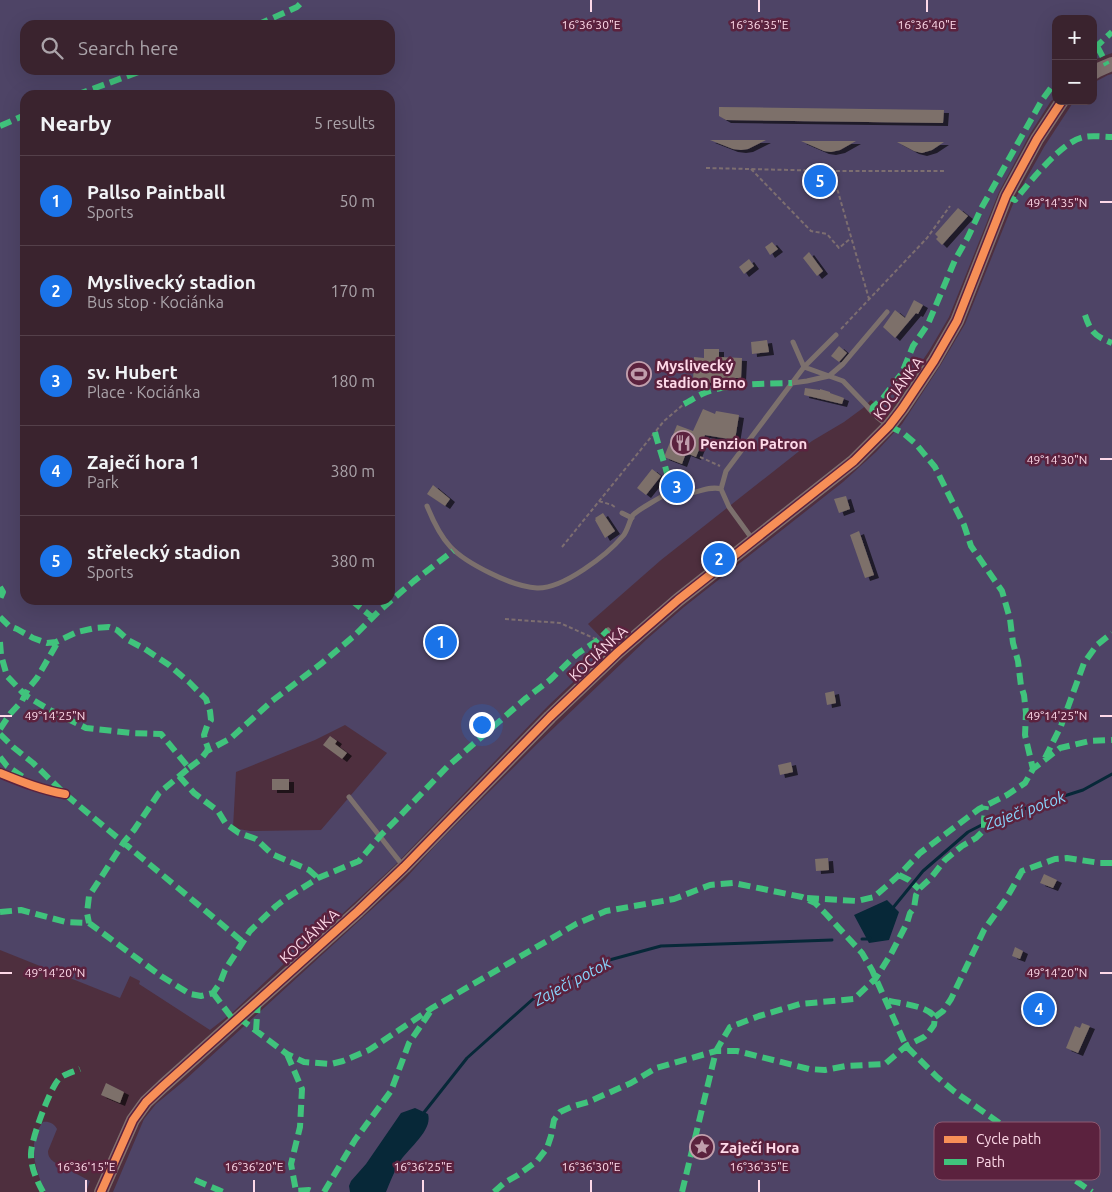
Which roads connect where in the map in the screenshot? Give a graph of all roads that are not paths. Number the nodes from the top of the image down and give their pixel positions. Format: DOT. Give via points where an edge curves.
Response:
graph roads {
  1 [pos="1112,64"];
  2 [pos="1097,71"];
  3 [pos="1059,105"];
  4 [pos="887,312"];
  5 [pos="836,335"];
  6 [pos="793,342"];
  7 [pos="804,367"];
  8 [pos="829,376"];
  9 [pos="792,383"];
  10 [pos="872,412"];
  11 [pos="877,417"];
  12 [pos="889,426"];
  13 [pos="721,489"];
  14 [pos="427,506"];
  15 [pos="619,511"];
  16 [pos="632,518"];
  17 [pos="753,540"];
  18 [pos="608,630"];
  19 [pos="618,652"];
  20 [pos="349,797"];
  21 [pos="404,867"];
  22 [pos="101,1192"];
  1 -- 2 [label="street"];
  3 -- 12 [label="street, KOCIÁNKA" via="1006,196 957,320 934,361"];
  4 -- 8 [label="lane"];
  5 -- 7 [label="lane"];
  6 -- 7 [label="lane"];
  7 -- 8 [label="lane"];
  7 -- 9 [label="lane"];
  8 -- 9 [label="lane"];
  8 -- 10 [label="lane" via="843,381"];
  9 -- 13 [label="lane" via="727,469"];
  11 -- 12 [label="lane"];
  12 -- 17 [label="street, KOCIÁNKA" via="854,461"];
  13 -- 16 [label="lane" via="670,493 653,501"];
  13 -- 17 [label="lane" via="729,507"];
  14 -- 16 [label="lane" via="435,525 453,551 500,578 538,588 574,575 597,560 624,534"];
  15 -- 16 [label="lane"];
  17 -- 19 [label="street, KOCIÁNKA"];
  18 -- 19 [label="lane" via="617,641"];
  19 -- 21 [label="street, KOCIÁNKA"];
  20 -- 21 [label="lane"];
  21 -- 22 [label="street, KOCIÁNKA" via="146,1102 133,1120"];
}
